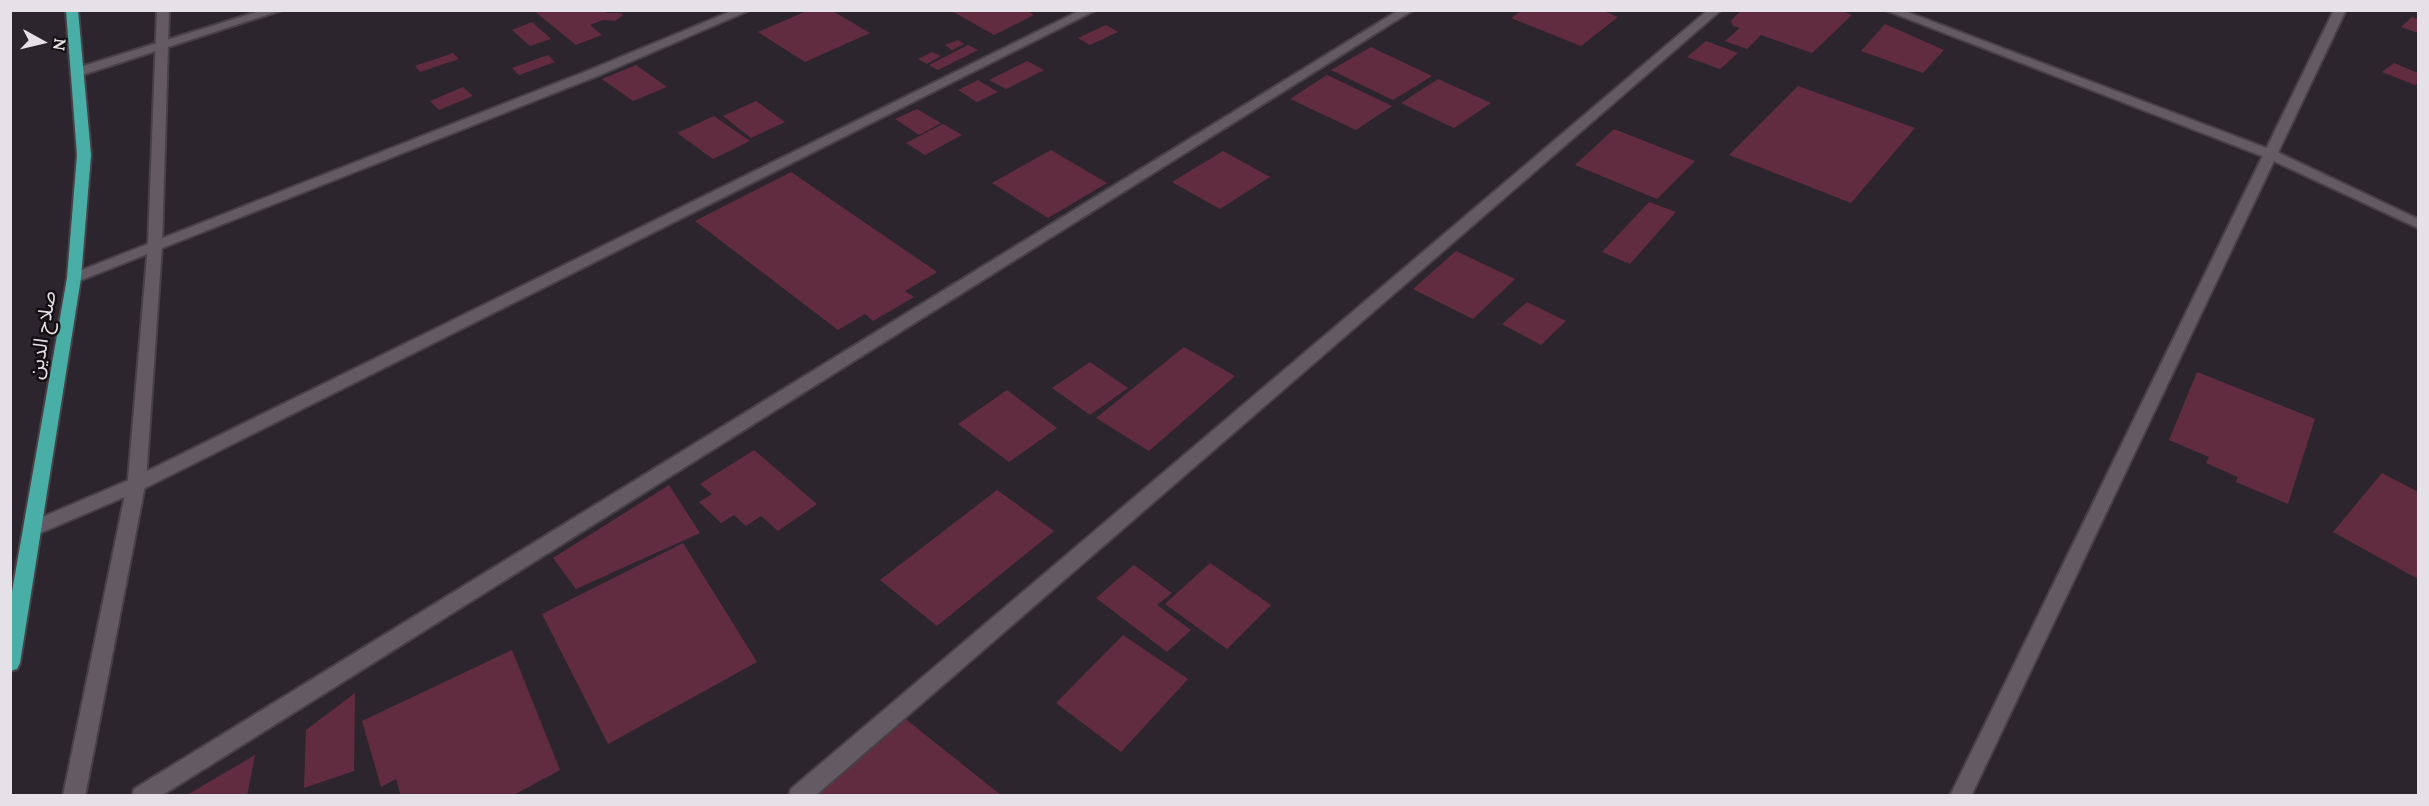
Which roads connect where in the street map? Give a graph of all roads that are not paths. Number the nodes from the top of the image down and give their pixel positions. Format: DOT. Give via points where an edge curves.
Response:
graph roads {
  1 [pos="72,10"];
  2 [pos="163,10"];
  3 [pos="277,10"];
  4 [pos="745,10"];
  5 [pos="1091,10"];
  6 [pos="1408,10"];
  7 [pos="1716,10"];
  8 [pos="1890,10"];
  9 [pos="2340,10"];
  10 [pos="163,46"];
  11 [pos="78,72"];
  12 [pos="2272,155"];
  13 [pos="2418,224"];
  14 [pos="155,244"];
  15 [pos="74,278"];
  16 [pos="135,485"];
  17 [pos="32,529"];
  18 [pos="10,663"];
  19 [pos="74,795"];
  20 [pos="142,795"];
  21 [pos="800,795"];
  22 [pos="1960,795"];
  1 -- 11 [label="highway, صلاح الدين"];
  2 -- 10 [label="street"];
  3 -- 10 [label="street"];
  4 -- 14 [label="street"];
  5 -- 16 [label="street"];
  6 -- 20 [label="street"];
  7 -- 21 [label="street"];
  8 -- 12 [label="street"];
  9 -- 12 [label="street"];
  10 -- 11 [label="street"];
  10 -- 14 [label="street"];
  11 -- 15 [label="highway, صلاح الدين" via="84,155"];
  12 -- 13 [label="street"];
  12 -- 22 [label="street"];
  14 -- 15 [label="street"];
  14 -- 16 [label="street"];
  15 -- 17 [label="highway, صلاح الدين"];
  16 -- 17 [label="street"];
  16 -- 19 [label="street"];
  17 -- 18 [label="highway, صلاح الدين"];
}
